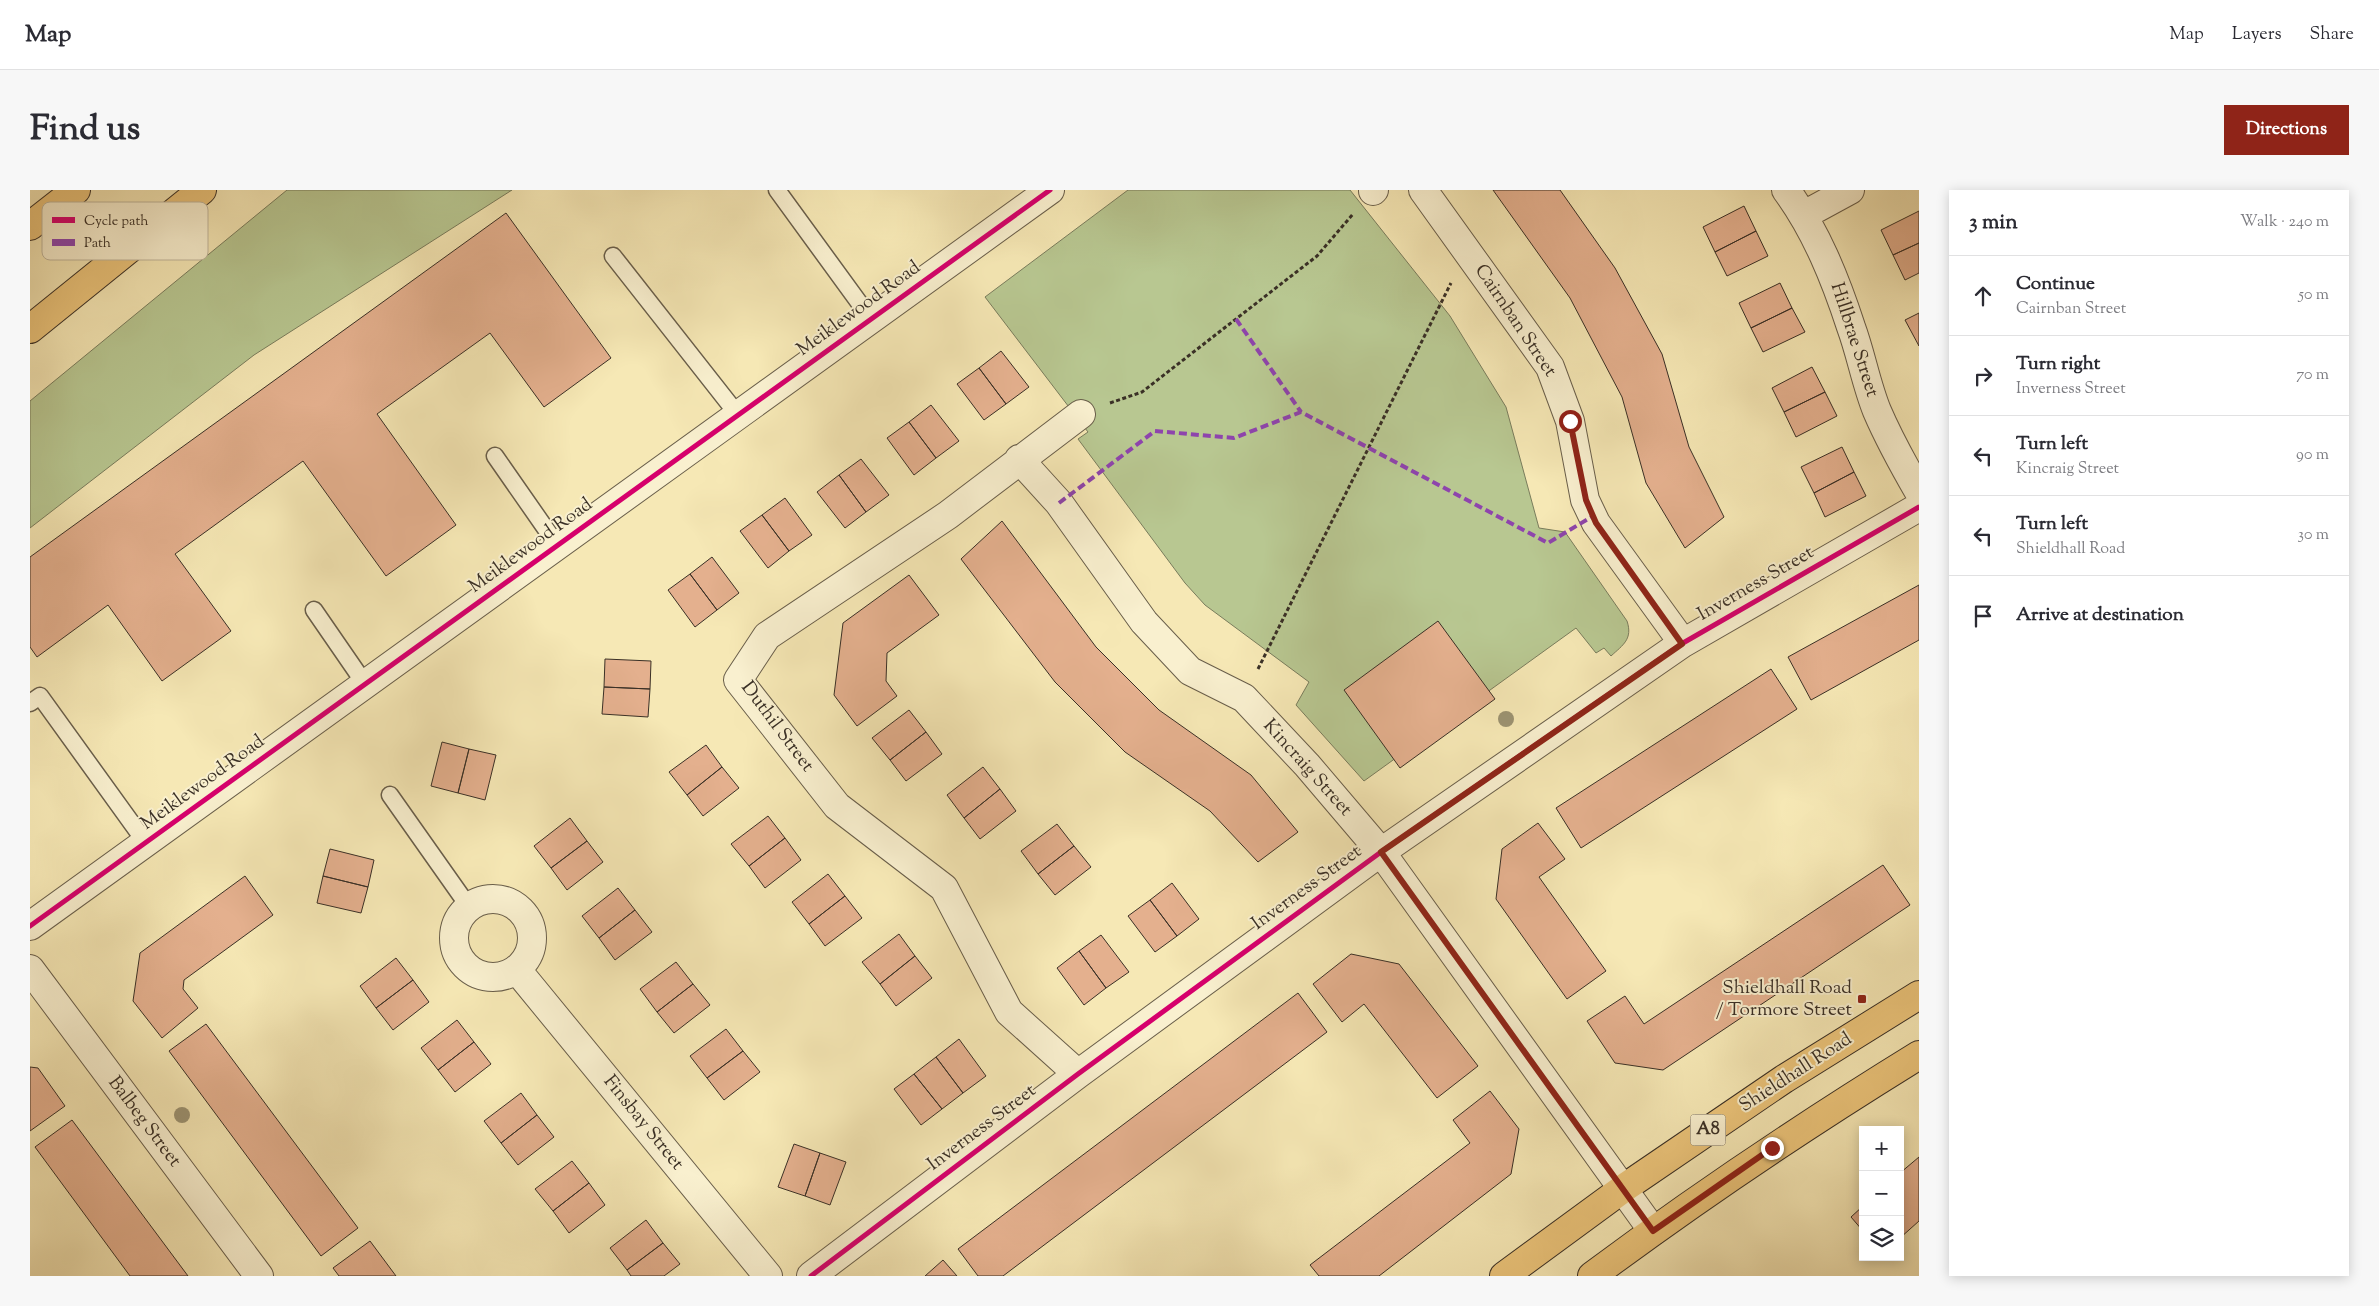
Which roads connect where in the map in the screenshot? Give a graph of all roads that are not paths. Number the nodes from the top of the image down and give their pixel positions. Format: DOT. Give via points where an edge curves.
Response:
graph roads {
  1 [pos="76,190"];
  2 [pos="202,190"];
  3 [pos="777,190"];
  4 [pos="1050,190"];
  5 [pos="1423,190"];
  6 [pos="1786,190"];
  7 [pos="1850,190"];
  8 [pos="61,202"];
  9 [pos="187,202"];
  10 [pos="1804,215"];
  11 [pos="42,217"];
  12 [pos="30,226"];
  13 [pos="613,256"];
  14 [pos="115,260"];
  15 [pos="871,319"];
  16 [pos="30,328"];
  17 [pos="1081,414"];
  18 [pos="738,415"];
  19 [pos="495,456"];
  20 [pos="1019,459"];
  21 [pos="1919,492"];
  22 [pos="1919,507"];
  23 [pos="557,545"];
  24 [pos="314,610"];
  25 [pos="1682,644"];
  26 [pos="366,684"];
  27 [pos="30,703"];
  28 [pos="390,795"];
  29 [pos="146,842"];
  30 [pos="1381,852"];
  31 [pos="469,907"];
  32 [pos="30,926"];
  33 [pos="30,968"];
  34 [pos="517,970"];
  35 [pos="1919,995"];
  36 [pos="1919,1055"];
  37 [pos="1078,1074"];
  38 [pos="1624,1188"];
  39 [pos="1653,1231"];
  40 [pos="259,1276"];
  41 [pos="768,1276"];
  42 [pos="811,1276"];
  43 [pos="1504,1276"];
  44 [pos="1592,1276"];
  1 -- 8 [label="main road"];
  2 -- 9 [label="main road"];
  3 -- 15 [label="lane"];
  4 -- 15 [label="street, Meiklewood Road"];
  5 -- 25 [label="street, Cairnban Street" via="1550,367 1570,421 1586,500 1596,523"];
  6 -- 10 [label="street, Hillbrae Street"];
  7 -- 10 [label="street"];
  10 -- 21 [label="street, Hillbrae Street" via="1831,270 1877,409"];
  11 -- 12 [label="main road"];
  13 -- 18 [label="lane"];
  14 -- 16 [label="main road"];
  15 -- 18 [label="street, Meiklewood Road"];
  17 -- 20 [label="street, Duthil Street"];
  18 -- 23 [label="street, Meiklewood Road"];
  19 -- 23 [label="lane"];
  20 -- 30 [label="street, Kincraig Street" via="1059,503 1144,622 1190,671 1244,698 1308,765"];
  20 -- 37 [label="street, Duthil Street" via="948,515 767,636 738,680 836,806 944,888 1009,1012"];
  22 -- 25 [label="street, Inverness Street"];
  23 -- 26 [label="street, Meiklewood Road"];
  24 -- 26 [label="lane"];
  25 -- 30 [label="street, Inverness Street"];
  26 -- 29 [label="street, Meiklewood Road"];
  27 -- 29 [label="lane" via="40,696"];
  28 -- 31 [label="lane"];
  29 -- 32 [label="street, Meiklewood Road"];
  30 -- 37 [label="street, Inverness Street"];
  30 -- 38 [label="street, Kincraig Street"];
  31 -- 34 [label="street" via="460,916 454,933 461,962 482,976 494,978"];
  31 -- 34 [label="street" via="495,899 520,909 532,933 531,947"];
  33 -- 40 [label="street, Balbeg Street"];
  34 -- 41 [label="street, Finsbay Street"];
  35 -- 38 [label="main road, Shieldhall Road / A8" via="1784,1079"];
  36 -- 39 [label="main road" via="1772,1148"];
  37 -- 42 [label="street, Inverness Street"];
  38 -- 39 [label="street, Kincraig Street"];
  38 -- 43 [label="main road, Shieldhall Road / A8"];
  39 -- 44 [label="main road"];
}
